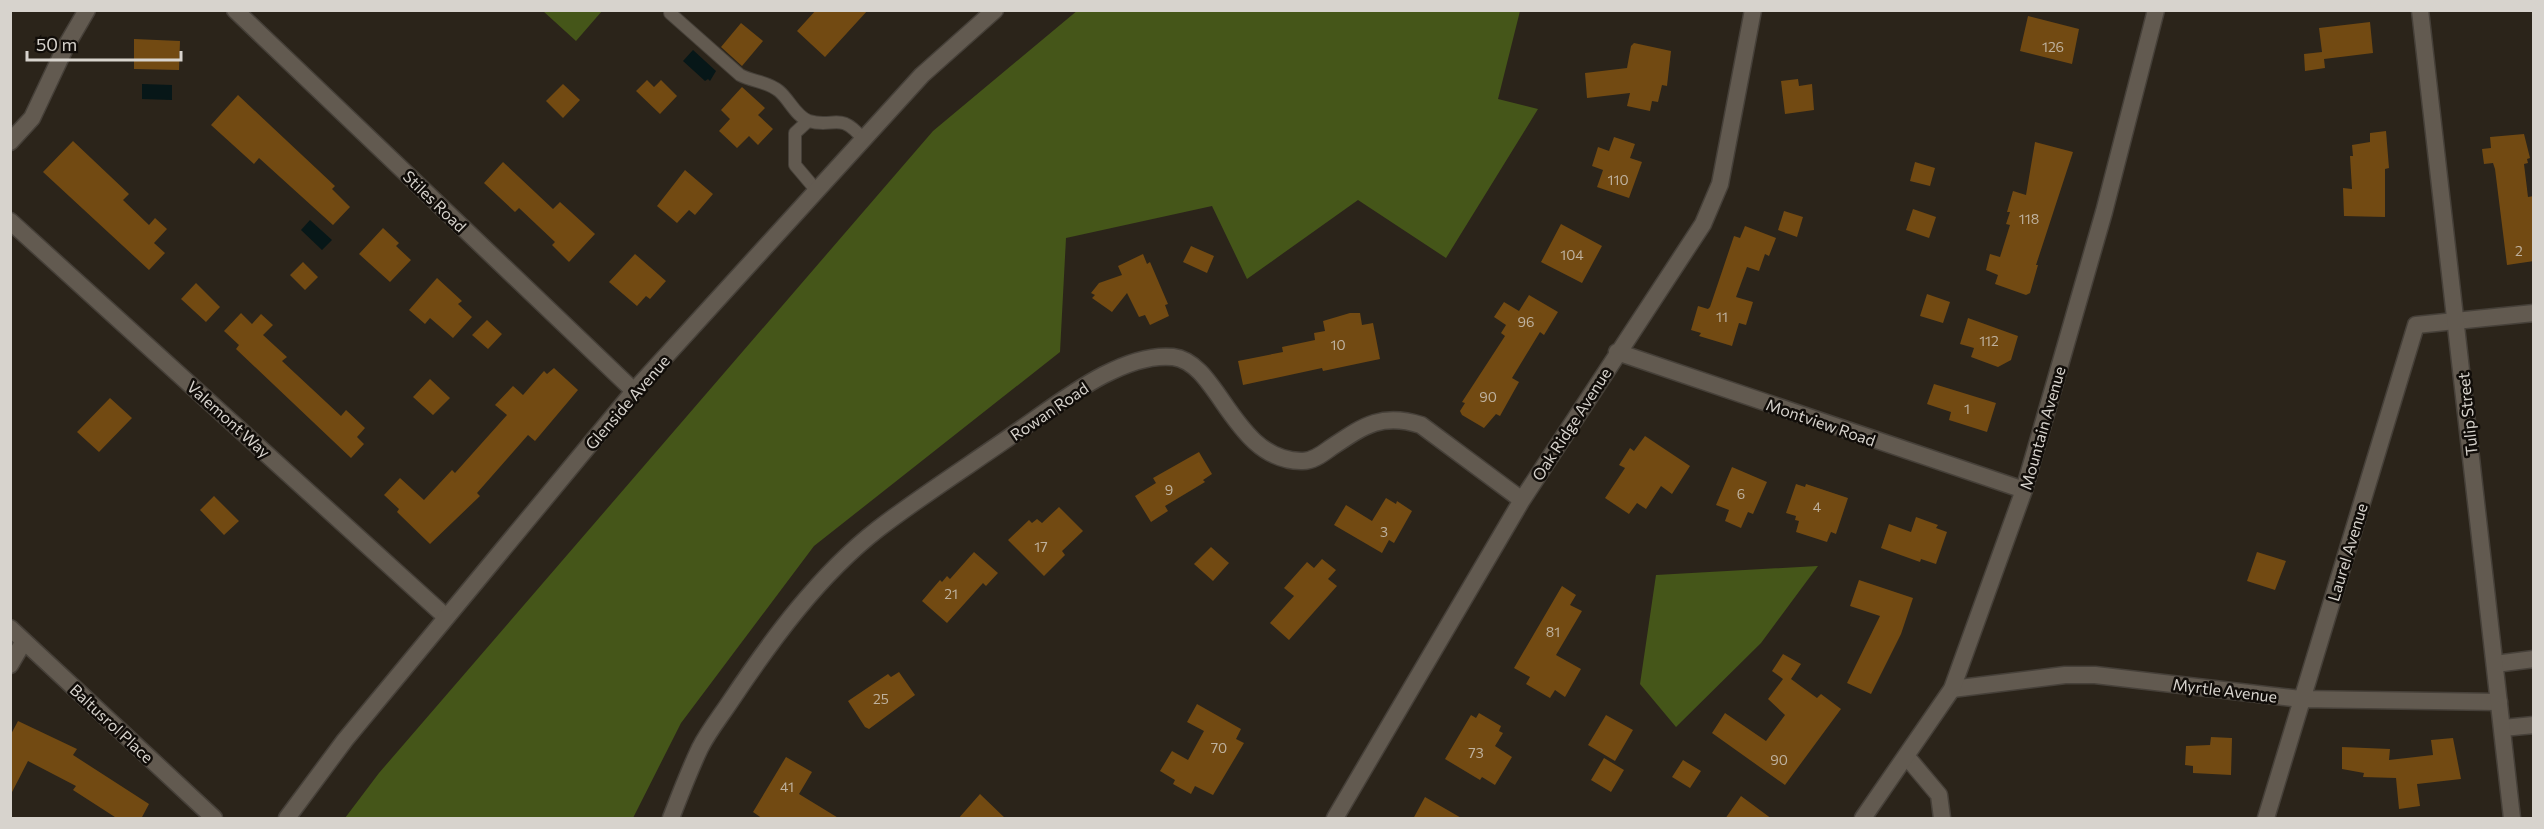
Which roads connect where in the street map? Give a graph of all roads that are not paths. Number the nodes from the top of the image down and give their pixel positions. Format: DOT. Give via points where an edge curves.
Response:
graph roads {
  1 [pos="87,10"];
  2 [pos="235,10"];
  3 [pos="995,10"];
  4 [pos="1753,10"];
  5 [pos="2156,10"];
  6 [pos="2420,10"];
  7 [pos="670,14"];
  8 [pos="808,121"];
  9 [pos="863,139"];
  10 [pos="10,142"];
  11 [pos="817,191"];
  12 [pos="10,221"];
  13 [pos="2534,313"];
  14 [pos="2457,319"];
  15 [pos="1617,352"];
  16 [pos="634,391"];
  17 [pos="2024,490"];
  18 [pos="1522,500"];
  19 [pos="447,617"];
  20 [pos="10,628"];
  21 [pos="24,640"];
  22 [pos="2534,660"];
  23 [pos="2495,664"];
  24 [pos="10,665"];
  25 [pos="1952,689"];
  26 [pos="2301,699"];
  27 [pos="2499,702"];
  28 [pos="2534,725"];
  29 [pos="2503,728"];
  30 [pos="1906,757"];
  31 [pos="214,819"];
  32 [pos="287,819"];
  33 [pos="670,819"];
  34 [pos="1335,819"];
  35 [pos="1863,819"];
  36 [pos="1942,819"];
  37 [pos="2266,819"];
  38 [pos="2512,819"];
  1 -- 10 [label="street" via="32,118"];
  2 -- 16 [label="street, Stiles Road"];
  3 -- 9 [label="street, Glenside Avenue" via="922,75"];
  4 -- 15 [label="street, Oak Ridge Avenue" via="1720,184 1703,224"];
  5 -- 17 [label="street, Mountain Avenue" via="2104,212"];
  6 -- 14 [label="street, Tulip Street"];
  7 -- 8 [label="lane" via="740,75 778,90"];
  8 -- 9 [label="lane" via="835,121 853,127"];
  8 -- 11 [label="lane" via="795,133 795,165"];
  9 -- 11 [label="street, Glenside Avenue"];
  11 -- 16 [label="street, Glenside Avenue"];
  12 -- 19 [label="street, Valemont Way"];
  13 -- 14 [label="street"];
  14 -- 23 [label="street, Tulip Street"];
  14 -- 26 [label="street, Laurel Avenue" via="2416,325"];
  15 -- 17 [label="street, Montview Road"];
  15 -- 18 [label="street, Oak Ridge Avenue"];
  16 -- 19 [label="street, Glenside Avenue"];
  17 -- 25 [label="street, Mountain Avenue"];
  18 -- 33 [label="street, Rowan Road" via="1412,422 1368,423 1303,462 1280,457 1255,444 1199,372 1184,359 1147,359 1115,371 1060,402 877,530 829,573 795,612 701,747"];
  18 -- 34 [label="street, Oak Ridge Avenue"];
  19 -- 32 [label="street, Glenside Avenue" via="345,740"];
  20 -- 21 [label="street, Baltusrol Place"];
  21 -- 24 [label="street"];
  21 -- 31 [label="street, Baltusrol Place"];
  22 -- 23 [label="street"];
  23 -- 27 [label="street, Tulip Street"];
  25 -- 26 [label="street, Myrtle Avenue" via="2095,675"];
  25 -- 30 [label="street, Mountain Avenue"];
  26 -- 27 [label="street, Myrtle Avenue"];
  26 -- 37 [label="street, Laurel Avenue"];
  27 -- 29 [label="street, Tulip Street"];
  28 -- 29 [label="street"];
  29 -- 38 [label="street, Tulip Street"];
  30 -- 35 [label="street, Mountain Avenue"];
  30 -- 36 [label="street" via="1939,795"];
}
